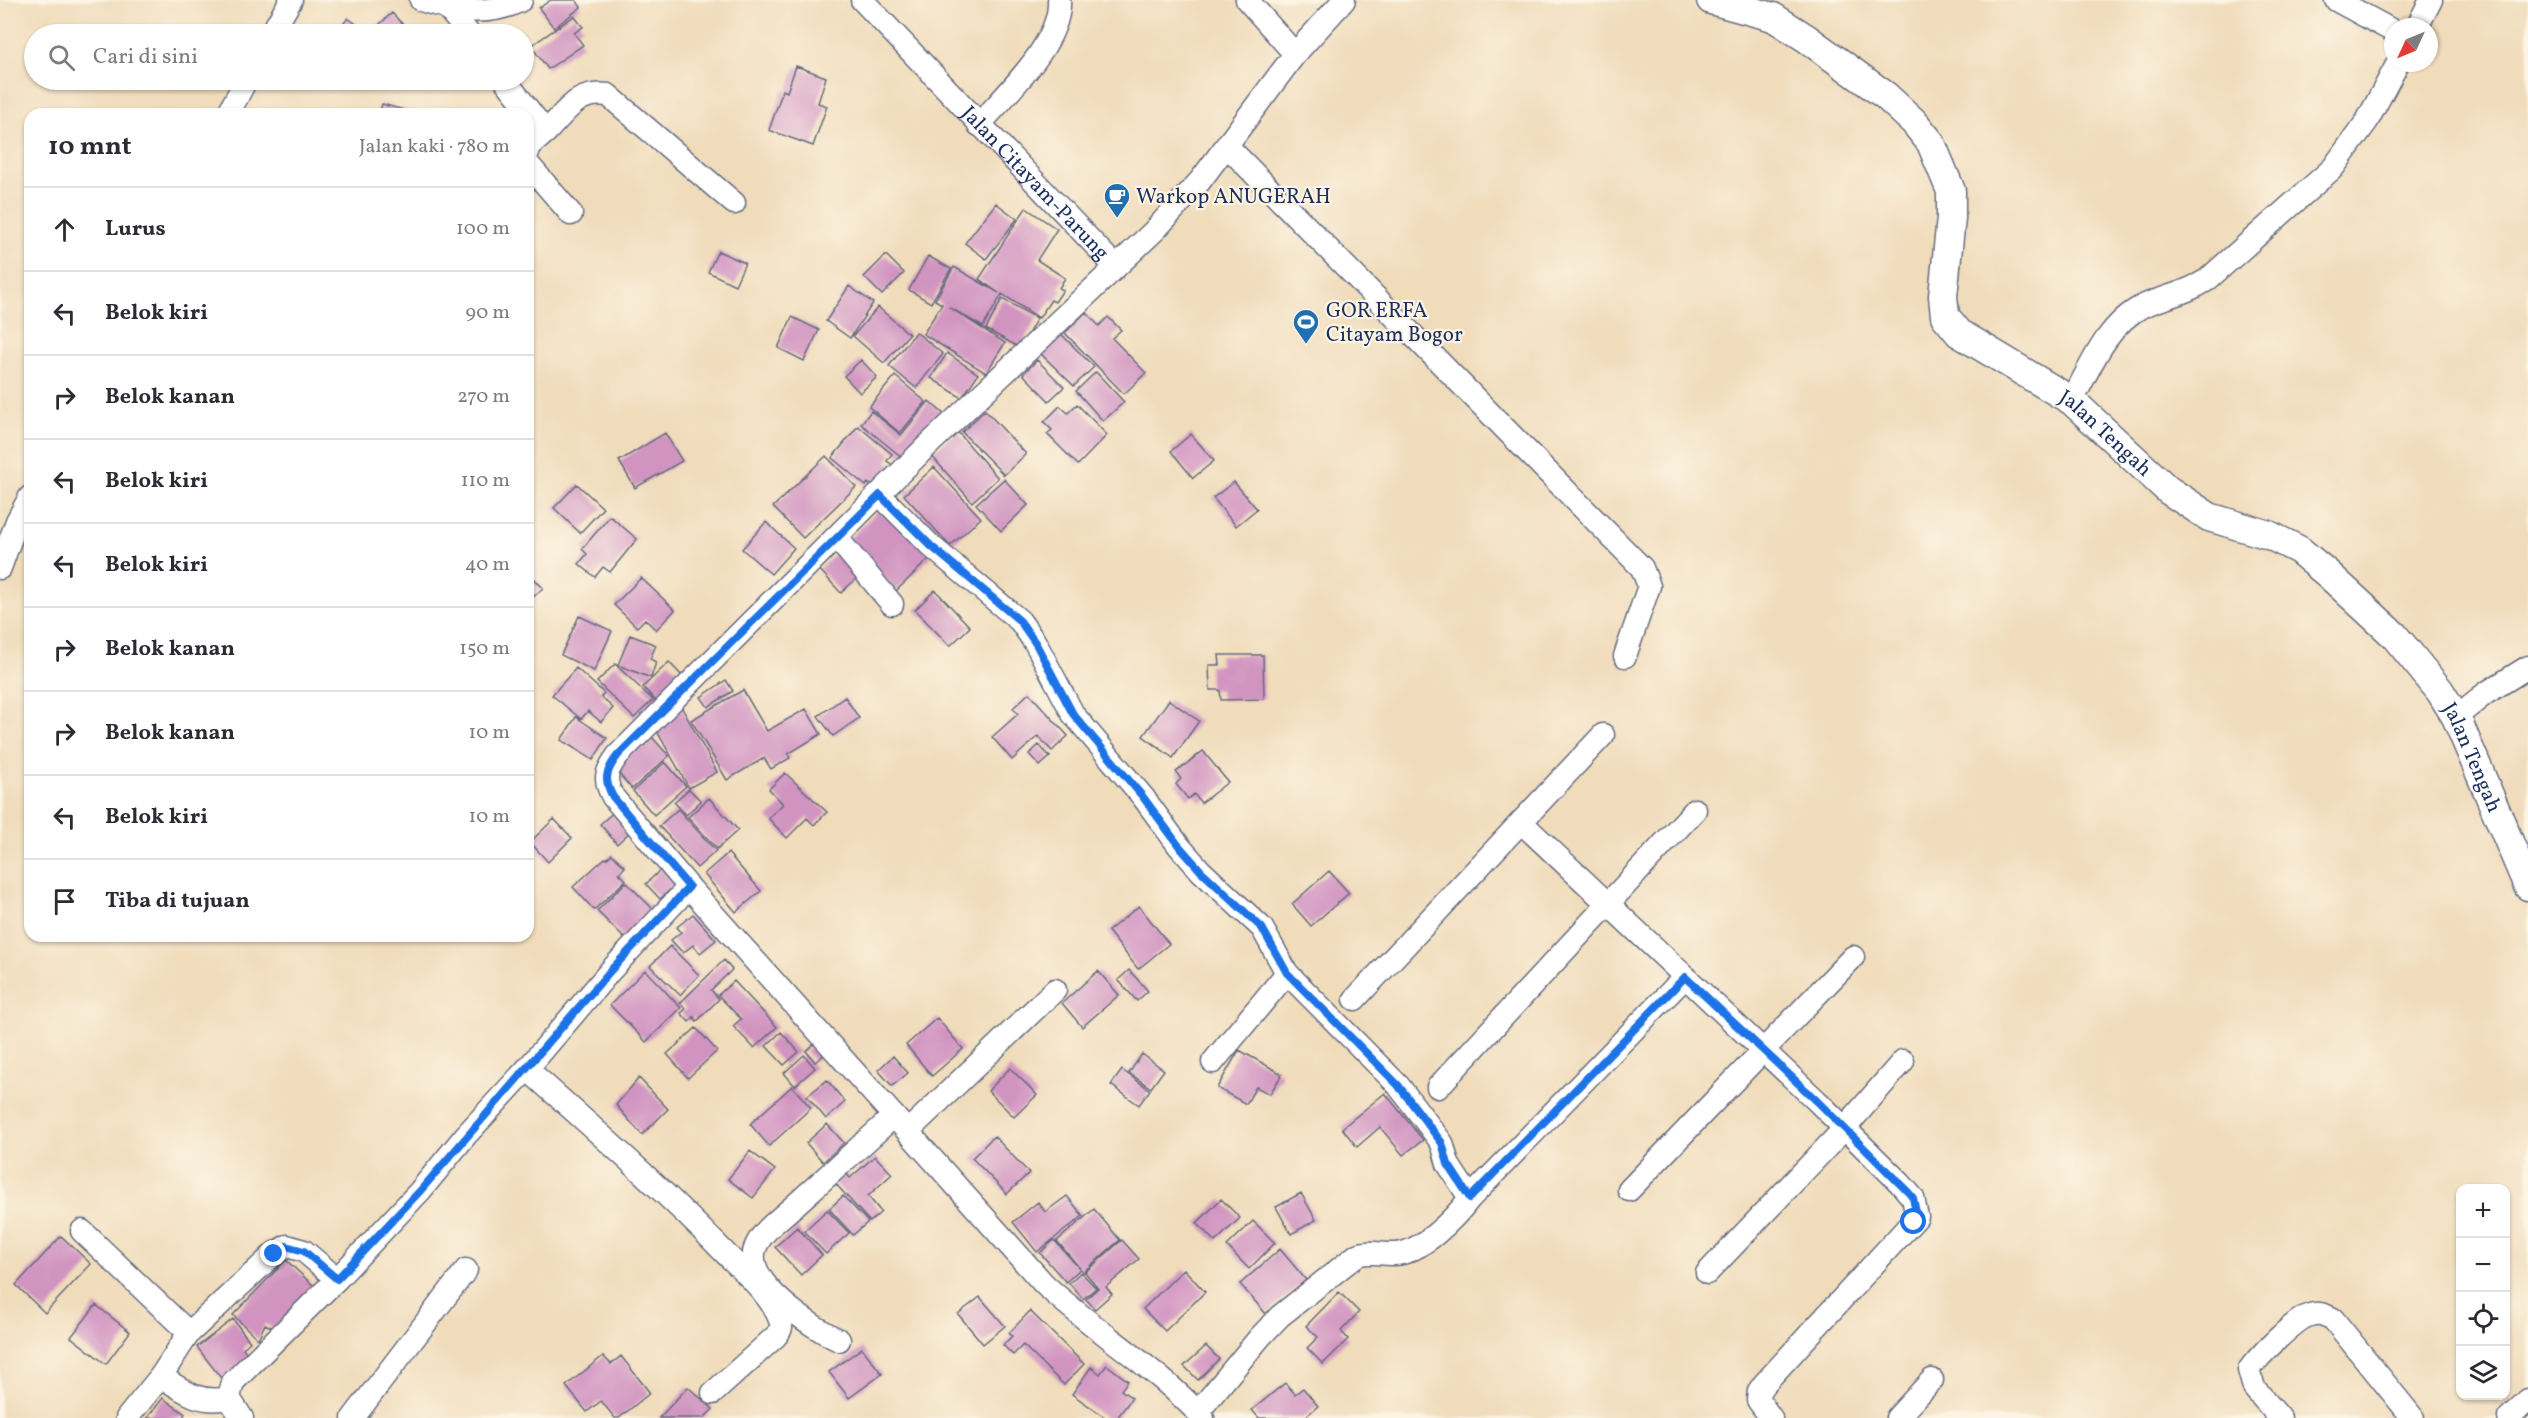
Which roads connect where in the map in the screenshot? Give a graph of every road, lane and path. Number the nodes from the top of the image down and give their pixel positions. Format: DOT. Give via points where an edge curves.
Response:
graph roads {
  1 [pos="291,0"];
  2 [pos="421,0"];
  3 [pos="521,0"];
  4 [pos="862,0"];
  5 [pos="1059,0"];
  6 [pos="1247,0"];
  7 [pos="1344,0"];
  8 [pos="1711,0"];
  9 [pos="2336,0"];
  10 [pos="2431,0"];
  11 [pos="448,9"];
  12 [pos="2422,18"];
  13 [pos="277,24"];
  14 [pos="461,24"];
  15 [pos="2384,26"];
  16 [pos="1295,54"];
  17 [pos="2393,72"];
  18 [pos="241,90"];
  19 [pos="513,90"];
  20 [pos="231,108"];
  21 [pos="527,108"];
  22 [pos="534,117"];
  23 [pos="980,125"];
  24 [pos="546,132"];
  25 [pos="534,142"];
  26 [pos="1227,146"];
  27 [pos="534,171"];
  28 [pos="735,203"];
  29 [pos="571,214"];
  30 [pos="1115,266"];
  31 [pos="2072,401"];
  32 [pos="880,495"];
  33 [pos="24,508"];
  34 [pos="837,538"];
  35 [pos="0,568"];
  36 [pos="892,604"];
  37 [pos="1625,656"];
  38 [pos="2528,667"];
  39 [pos="2456,717"];
  40 [pos="1603,735"];
  41 [pos="1695,810"];
  42 [pos="1521,822"];
  43 [pos="2528,886"];
  44 [pos="689,887"];
  45 [pos="1608,905"];
  46 [pos="1853,957"];
  47 [pos="1287,973"];
  48 [pos="1685,977"];
  49 [pos="1055,990"];
  50 [pos="1355,999"];
  51 [pos="1763,1050"];
  52 [pos="1903,1061"];
  53 [pos="1213,1062"];
  54 [pos="527,1069"];
  55 [pos="1438,1087"];
  56 [pos="901,1124"];
  57 [pos="1844,1129"];
  58 [pos="1629,1190"];
  59 [pos="1470,1198"];
  60 [pos="82,1231"];
  61 [pos="466,1270"];
  62 [pos="1707,1273"];
  63 [pos="337,1279"];
  64 [pos="189,1333"];
  65 [pos="838,1340"];
  66 [pos="161,1376"];
  67 [pos="1932,1380"];
  68 [pos="712,1393"];
  69 [pos="229,1398"];
  70 [pos="2528,1400"];
  71 [pos="1201,1415"];
  72 [pos="127,1418"];
  73 [pos="242,1418"];
  74 [pos="353,1418"];
  75 [pos="1771,1418"];
  76 [pos="1897,1418"];
  77 [pos="2280,1418"];
  78 [pos="2413,1418"];
  79 [pos="2509,1418"];
  1 -- 13 [label="street"];
  2 -- 11 [label="street"];
  3 -- 11 [label="street" via="506,8 483,11"];
  4 -- 23 [label="street, Jalan Citayam-Parung"];
  5 -- 23 [label="street" via="1056,22 1038,54"];
  6 -- 16 [label="street"];
  7 -- 16 [label="street, Jalan Citayam-Parung"];
  8 -- 31 [label="main road, Jalan Tengah" via="1773,17 1849,67 1914,122 1931,144 1951,191 1945,316 1959,333"];
  9 -- 15 [label="street"];
  10 -- 12 [label="street"];
  11 -- 14 [label="street"];
  16 -- 26 [label="street, Jalan Citayam-Parung"];
  17 -- 31 [label="street" via="2367,121 2333,168 2207,280 2189,292 2143,306 2124,318 2097,354"];
  18 -- 20 [label="street"];
  19 -- 21 [label="street"];
  22 -- 24 [label="street"];
  23 -- 30 [label="street, Jalan Citayam-Parung"];
  24 -- 25 [label="street"];
  24 -- 28 [label="street" via="580,98 593,93 608,95"];
  26 -- 30 [label="street, Jalan Citayam-Parung" via="1154,231"];
  26 -- 37 [label="street" via="1642,567 1649,586"];
  27 -- 29 [label="street"];
  30 -- 32 [label="street"];
  31 -- 39 [label="main road, Jalan Tengah" via="2168,490 2209,517 2269,535 2299,550 2405,648"];
  32 -- 34 [label="street"];
  32 -- 47 [label="street" via="938,553 1020,621 1073,714 1201,871 1262,928"];
  33 -- 35 [label="street"];
  34 -- 36 [label="street"];
  34 -- 44 [label="street" via="618,755 606,775 606,785 613,797"];
  38 -- 39 [label="street"];
  39 -- 43 [label="main road, Jalan Tengah"];
  40 -- 42 [label="street"];
  41 -- 45 [label="street"];
  42 -- 45 [label="street"];
  42 -- 50 [label="street"];
  44 -- 54 [label="street" via="611,970"];
  44 -- 56 [label="street"];
  45 -- 48 [label="street"];
  45 -- 55 [label="street"];
  46 -- 51 [label="street"];
  47 -- 53 [label="street"];
  47 -- 59 [label="street" via="1398,1085 1442,1143 1448,1164"];
  48 -- 51 [label="street"];
  48 -- 59 [label="street"];
  49 -- 56 [label="street"];
  51 -- 57 [label="street"];
  51 -- 58 [label="street"];
  52 -- 57 [label="street"];
  54 -- 63 [label="street"];
  54 -- 68 [label="street" via="670,1197 752,1280 781,1320 776,1336"];
  56 -- 65 [label="street" via="773,1226 755,1247 756,1267 780,1302"];
  56 -- 71 [label="street" via="1044,1284"];
  57 -- 62 [label="street"];
  57 -- 75 [label="street" via="1913,1198 1917,1217 1759,1391 1758,1400"];
  59 -- 71 [label="street" via="1456,1216 1416,1248 1395,1254 1363,1253 1280,1316"];
  60 -- 64 [label="street"];
  61 -- 74 [label="street"];
  63 -- 64 [label="street" via="304,1251 286,1246"];
  63 -- 69 [label="street" via="245,1368 233,1382"];
  64 -- 66 [label="street"];
  66 -- 69 [label="street" via="197,1399"];
  66 -- 72 [label="street"];
  67 -- 76 [label="street"];
  69 -- 73 [label="street"];
  70 -- 79 [label="street"];
  77 -- 78 [label="street" via="2254,1388 2249,1370 2259,1355 2308,1315 2322,1313 2333,1319"];
}
